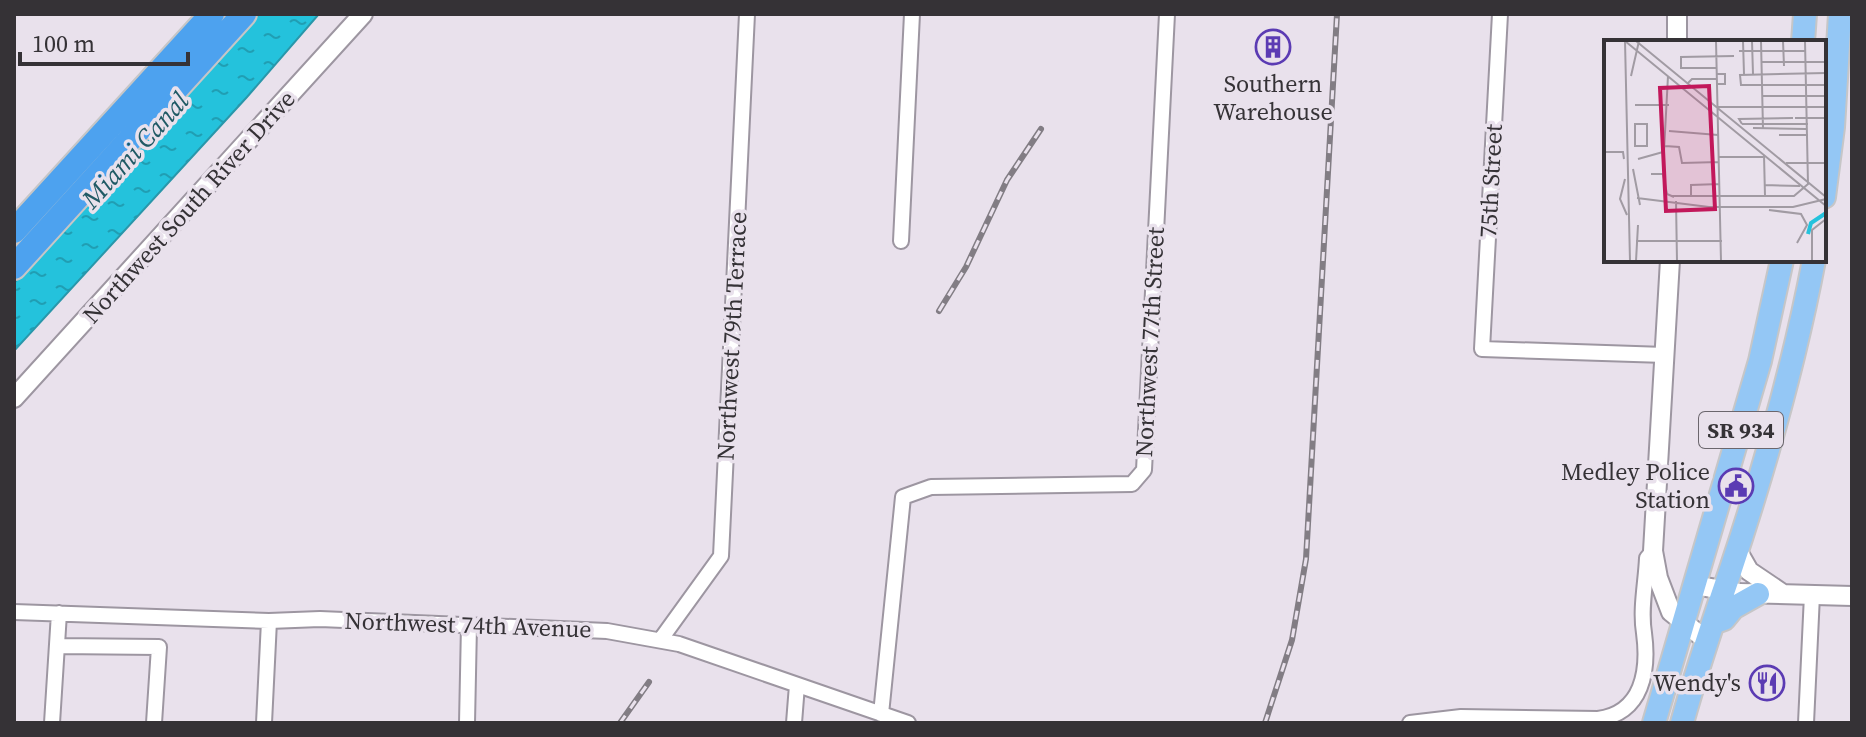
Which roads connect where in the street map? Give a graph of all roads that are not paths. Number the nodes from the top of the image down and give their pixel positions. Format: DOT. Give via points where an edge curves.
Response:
graph roads {
  1 [pos="212,14"];
  2 [pos="244,14"];
  3 [pos="363,14"];
  4 [pos="747,14"];
  5 [pos="912,14"];
  6 [pos="1167,14"];
  7 [pos="1500,14"];
  8 [pos="1677,14"];
  9 [pos="1805,14"];
  10 [pos="1840,14"];
  11 [pos="1677,40"];
  12 [pos="1803,40"];
  13 [pos="1826,181"];
  14 [pos="14,231"];
  15 [pos="901,241"];
  16 [pos="1670,262"];
  17 [pos="1782,262"];
  18 [pos="1814,262"];
  19 [pos="14,267"];
  20 [pos="1665,355"];
  21 [pos="14,398"];
  22 [pos="1737,550"];
  23 [pos="1657,562"];
  24 [pos="1694,585"];
  25 [pos="1723,591"];
  26 [pos="1758,594"];
  27 [pos="1783,594"];
  28 [pos="1812,595"];
  29 [pos="1852,596"];
  30 [pos="14,612"];
  31 [pos="59,613"];
  32 [pos="1683,620"];
  33 [pos="269,621"];
  34 [pos="469,625"];
  35 [pos="1709,632"];
  36 [pos="661,639"];
  37 [pos="1646,642"];
  38 [pos="57,646"];
  39 [pos="797,685"];
  40 [pos="881,714"];
  41 [pos="1583,721"];
  42 [pos="52,723"];
  43 [pos="154,723"];
  44 [pos="264,723"];
  45 [pos="467,723"];
  46 [pos="794,723"];
  47 [pos="908,723"];
  48 [pos="1410,723"];
  49 [pos="1654,723"];
  50 [pos="1682,723"];
  51 [pos="1806,723"];
  1 -- 14 [label="highway"];
  2 -- 19 [label="highway"];
  3 -- 21 [label="street, Northwest South River Drive"];
  4 -- 36 [label="street, Northwest 79th Terrace" via="721,556"];
  5 -- 15 [label="street"];
  6 -- 40 [label="street, Northwest 77th Street" via="1144,470 1132,484 931,487 903,497"];
  7 -- 20 [label="street, 75th Street" via="1482,349"];
  8 -- 11 [label="street"];
  9 -- 12 [label="main road"];
  10 -- 13 [label="main road"];
  16 -- 20 [label="street"];
  17 -- 24 [label="main road, SR 934" via="1760,361"];
  18 -- 22 [label="main road, SR 934" via="1788,379"];
  20 -- 23 [label="street"];
  22 -- 25 [label="main road, SR 934"];
  22 -- 27 [label="street" via="1749,571"];
  23 -- 32 [label="street" via="1669,576"];
  23 -- 37 [label="street"];
  23 -- 37 [label="street" via="1647,558"];
  24 -- 25 [label="street"];
  24 -- 32 [label="main road, SR 934"];
  25 -- 26 [label="street"];
  25 -- 35 [label="main road, SR 934"];
  26 -- 27 [label="street"];
  26 -- 35 [label="main road" via="1733,608"];
  27 -- 28 [label="street"];
  28 -- 29 [label="street"];
  28 -- 51 [label="street"];
  30 -- 31 [label="street, Northwest 74th Avenue"];
  31 -- 33 [label="street, Northwest 74th Avenue"];
  31 -- 38 [label="street"];
  32 -- 35 [label="street"];
  32 -- 49 [label="main road, SR 934"];
  33 -- 34 [label="street, Northwest 74th Avenue"];
  33 -- 44 [label="street"];
  34 -- 36 [label="street, Northwest 74th Avenue" via="607,631"];
  34 -- 45 [label="street"];
  35 -- 50 [label="main road, SR 934"];
  36 -- 39 [label="street, Northwest 74th Avenue"];
  37 -- 41 [label="street" via="1642,685 1630,704 1607,718"];
  38 -- 42 [label="street"];
  38 -- 43 [label="street" via="159,647"];
  39 -- 40 [label="street, Northwest 74th Avenue"];
  39 -- 46 [label="street"];
  40 -- 47 [label="street, Northwest 74th Avenue"];
  41 -- 48 [label="street" via="1478,717"];
}
